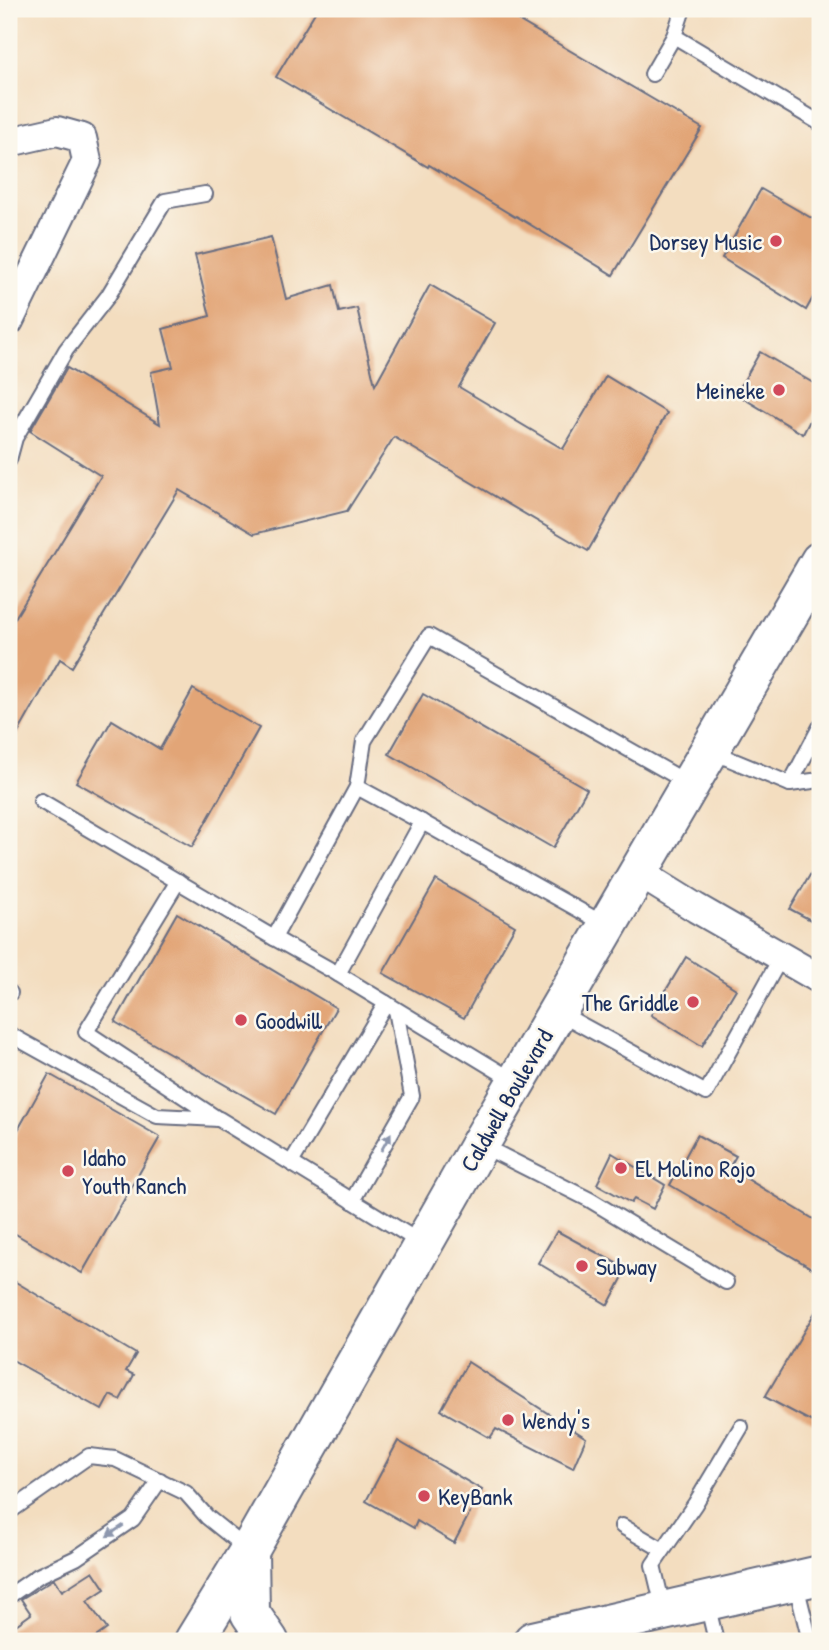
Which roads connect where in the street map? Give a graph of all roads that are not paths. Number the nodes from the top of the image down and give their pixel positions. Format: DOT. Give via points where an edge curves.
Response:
graph roads {
  1 [pos="683,9"];
  2 [pos="674,36"];
  3 [pos="652,74"];
  4 [pos="820,123"];
  5 [pos="9,142"];
  6 [pos="205,194"];
  7 [pos="9,321"];
  8 [pos="9,460"];
  9 [pos="815,582"];
  10 [pos="820,727"];
  11 [pos="709,750"];
  12 [pos="820,780"];
  13 [pos="690,783"];
  14 [pos="790,784"];
  15 [pos="357,786"];
  16 [pos="41,801"];
  17 [pos="422,822"];
  18 [pos="638,872"];
  19 [pos="177,881"];
  20 [pos="607,925"];
  21 [pos="274,937"];
  22 [pos="781,957"];
  23 [pos="338,974"];
  24 [pos="820,979"];
  25 [pos="391,1007"];
  26 [pos="557,1011"];
  27 [pos="9,1034"];
  28 [pos="516,1082"];
  29 [pos="219,1119"];
  30 [pos="480,1144"];
  31 [pos="291,1163"];
  32 [pos="352,1201"];
  33 [pos="423,1244"];
  34 [pos="726,1282"];
  35 [pos="741,1427"];
  36 [pos="160,1480"];
  37 [pos="9,1512"];
  38 [pos="622,1526"];
  39 [pos="663,1550"];
  40 [pos="249,1551"];
  41 [pos="808,1578"];
  42 [pos="9,1596"];
  43 [pos="707,1601"];
  44 [pos="664,1612"];
  45 [pos="554,1639"];
  46 [pos="194,1641"];
  47 [pos="269,1641"];
  48 [pos="716,1641"];
  49 [pos="810,1641"];
  1 -- 2 [label="lane"];
  2 -- 3 [label="lane"];
  2 -- 4 [label="lane"];
  5 -- 7 [label="street" via="57,131 82,138 87,161"];
  6 -- 8 [label="lane" via="165,201 108,296 66,350 15,438"];
  9 -- 11 [label="main road, Caldwell Boulevard"];
  10 -- 14 [label="lane"];
  11 -- 13 [label="main road, Caldwell Boulevard"];
  11 -- 14 [label="lane"];
  12 -- 14 [label="lane"];
  13 -- 15 [label="lane" via="429,636 365,741"];
  13 -- 18 [label="main road, Caldwell Boulevard"];
  15 -- 17 [label="lane"];
  15 -- 21 [label="lane"];
  16 -- 19 [label="lane"];
  17 -- 20 [label="lane"];
  17 -- 23 [label="lane"];
  18 -- 20 [label="main road, Caldwell Boulevard"];
  18 -- 22 [label="street"];
  19 -- 21 [label="lane"];
  19 -- 29 [label="lane" via="86,1032"];
  20 -- 26 [label="main road, Caldwell Boulevard"];
  21 -- 23 [label="lane"];
  22 -- 24 [label="street"];
  22 -- 26 [label="lane" via="706,1093"];
  23 -- 25 [label="lane"];
  25 -- 28 [label="lane"];
  25 -- 31 [label="lane"];
  32 -- 25 [label="lane, one-way" via="412,1096"];
  26 -- 28 [label="main road, Caldwell Boulevard"];
  27 -- 29 [label="lane" via="158,1116"];
  28 -- 30 [label="main road, Caldwell Boulevard"];
  29 -- 31 [label="lane"];
  30 -- 33 [label="main road, Caldwell Boulevard"];
  30 -- 34 [label="lane" via="590,1200"];
  31 -- 32 [label="lane"];
  32 -- 33 [label="lane"];
  33 -- 40 [label="main road, Caldwell Boulevard"];
  35 -- 39 [label="lane"];
  36 -- 37 [label="lane" via="115,1459 89,1456"];
  36 -- 40 [label="lane" via="186,1493"];
  36 -- 42 [label="lane, one-way" via="133,1518 76,1558"];
  38 -- 39 [label="lane"];
  39 -- 44 [label="lane" via="653,1565"];
  40 -- 46 [label="main road, Caldwell Boulevard"];
  40 -- 47 [label="main road" via="250,1613"];
  41 -- 43 [label="main road"];
  41 -- 49 [label="lane"];
  43 -- 44 [label="main road"];
  43 -- 48 [label="lane"];
  44 -- 45 [label="main road"];
}
